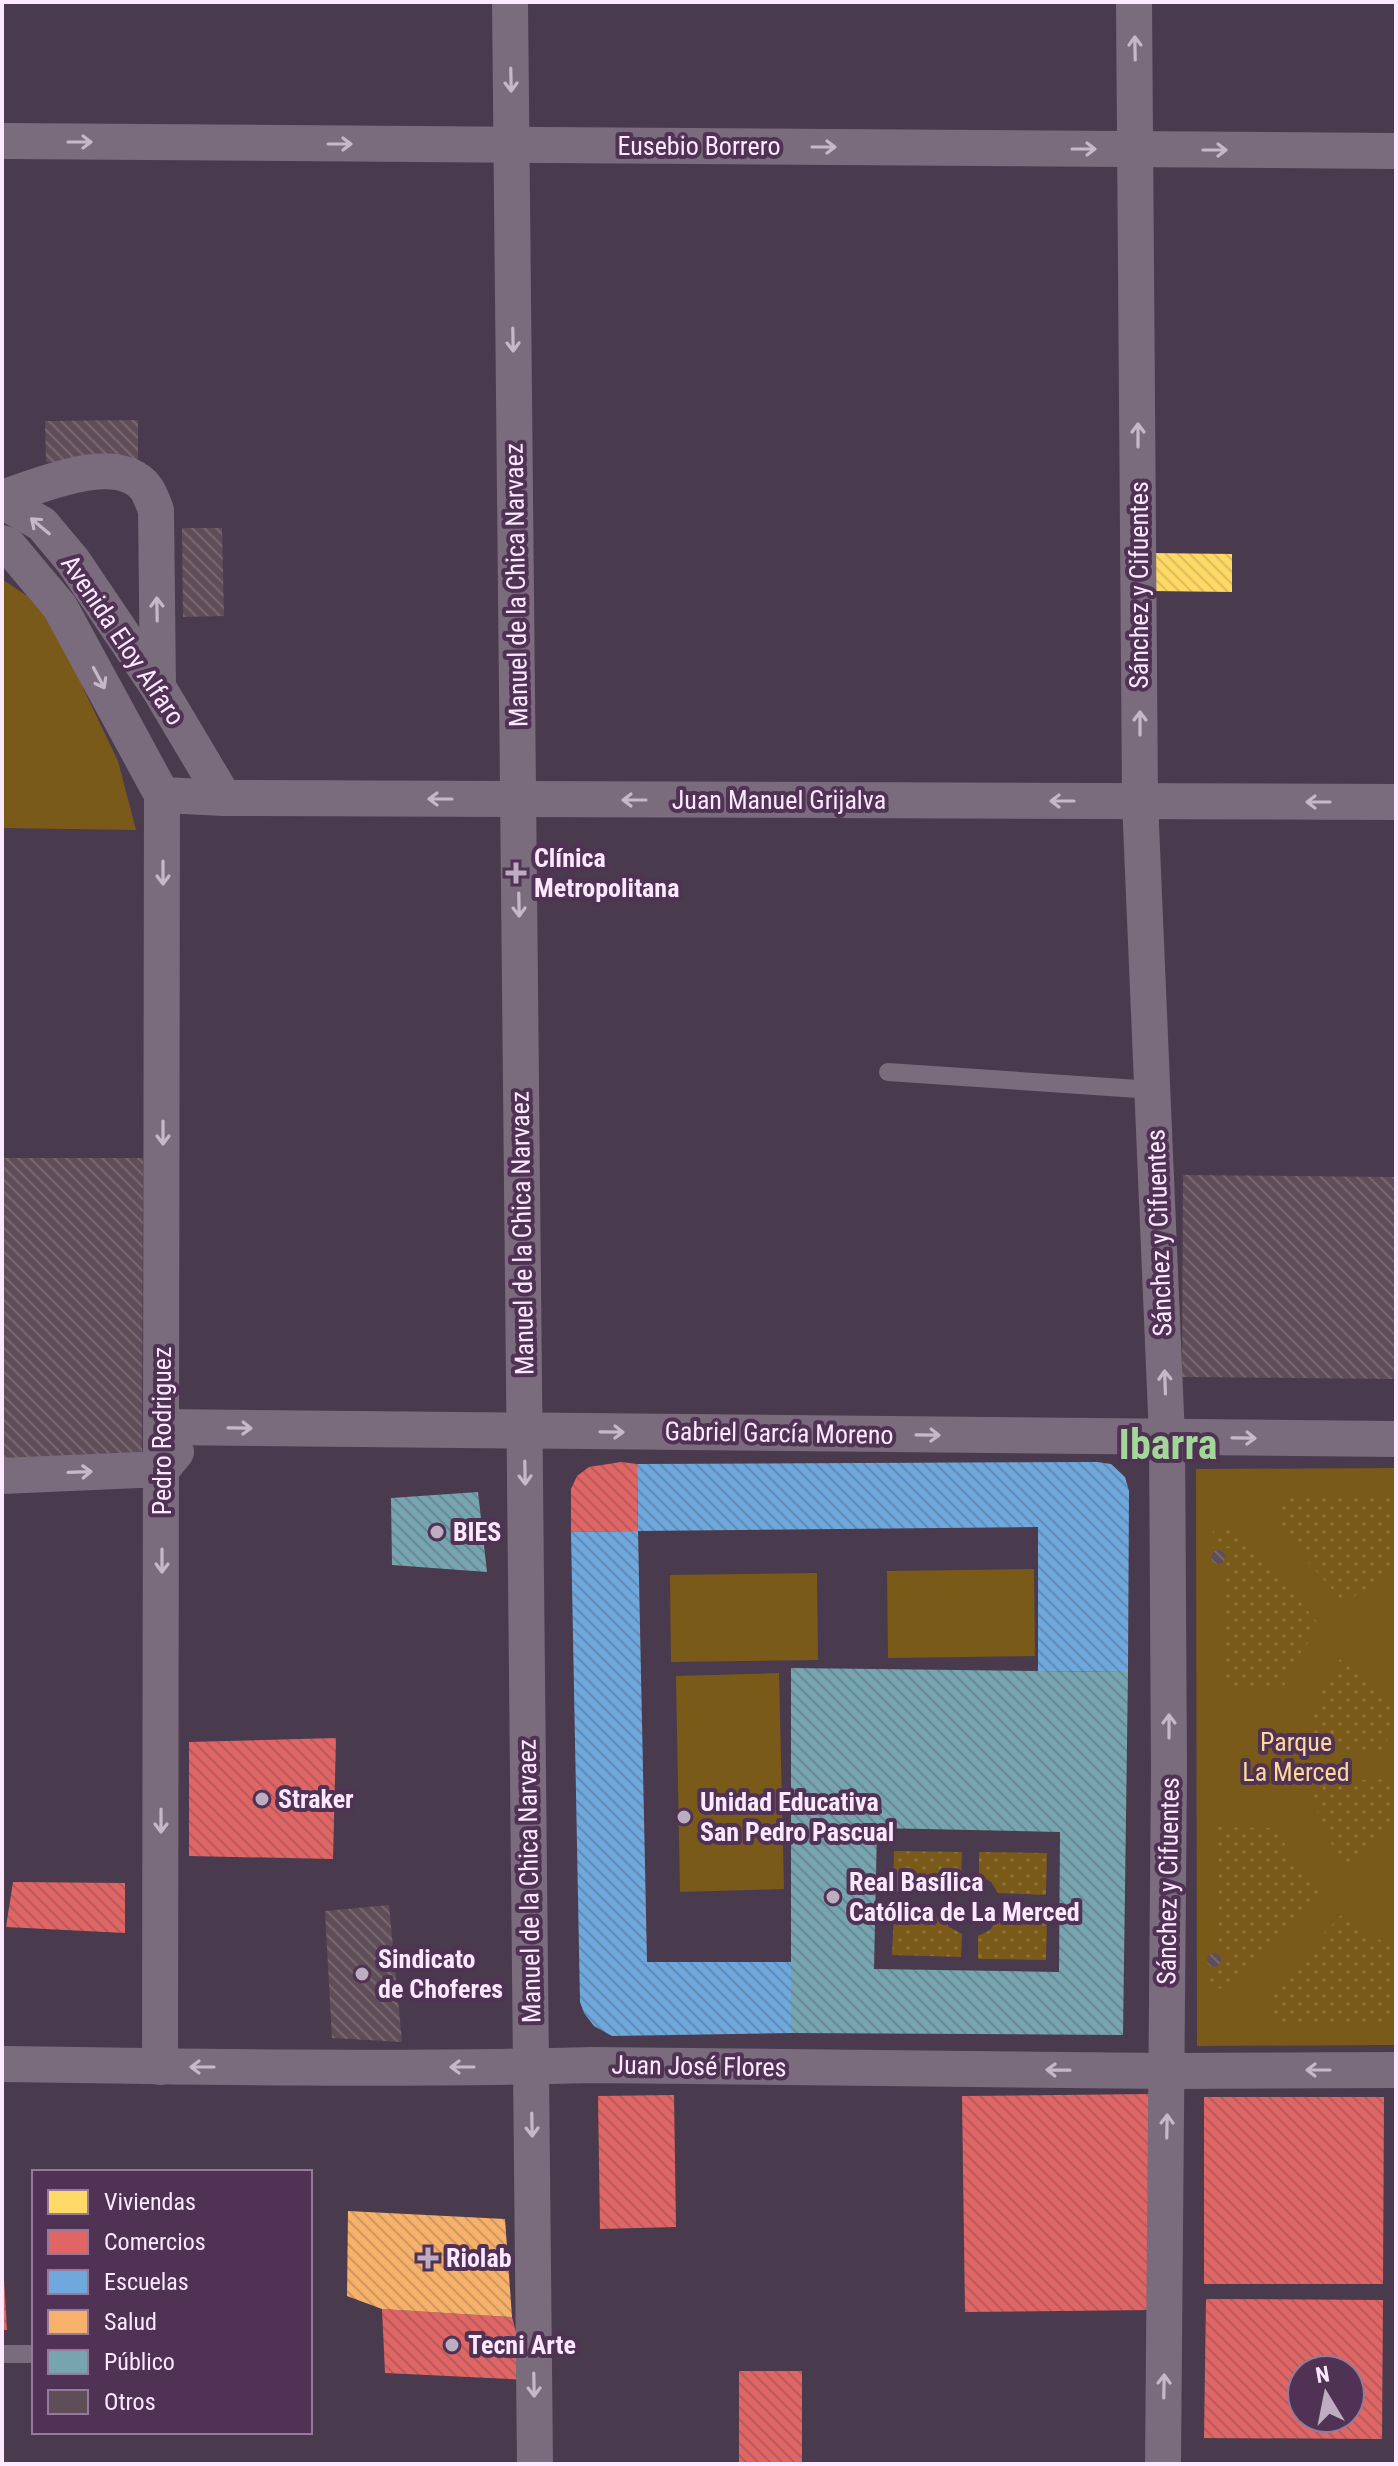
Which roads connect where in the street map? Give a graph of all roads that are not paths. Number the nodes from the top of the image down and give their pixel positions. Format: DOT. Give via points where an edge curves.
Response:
graph roads {
  1 [pos="510,2"];
  2 [pos="1134,2"];
  3 [pos="2,141"];
  4 [pos="511,145"];
  5 [pos="1137,149"];
  6 [pos="1396,151"];
  7 [pos="2,499"];
  8 [pos="2,543"];
  9 [pos="158,687"];
  10 [pos="162,795"];
  11 [pos="224,798"];
  12 [pos="518,799"];
  13 [pos="1140,801"];
  14 [pos="1396,802"];
  15 [pos="888,1072"];
  16 [pos="1153,1090"];
  17 [pos="180,1427"];
  18 [pos="525,1431"];
  19 [pos="1167,1437"];
  20 [pos="1396,1439"];
  21 [pos="162,1469"];
  22 [pos="2,1476"];
  23 [pos="2,2064"];
  24 [pos="531,2066"];
  25 [pos="160,2067"];
  26 [pos="1396,2070"];
  27 [pos="1167,2071"];
  28 [pos="2,2354"];
  29 [pos="32,2354"];
  30 [pos="535,2464"];
  31 [pos="1163,2464"];
  1 -- 4 [label="street, Manuel de la Chica Narvaez, one-way"];
  5 -- 2 [label="street, Sánchez y Cifuentes, one-way"];
  3 -- 4 [label="street, Eusebio Borrero, one-way"];
  4 -- 5 [label="street, Eusebio Borrero, one-way"];
  4 -- 12 [label="street, Manuel de la Chica Narvaez, one-way"];
  5 -- 6 [label="street, Eusebio Borrero, one-way"];
  13 -- 5 [label="street, Sánchez y Cifuentes, one-way"];
  9 -- 7 [label="street, Avenida Eloy Alfaro, one-way" via="73,561 42,524"];
  9 -- 7 [label="street, one-way" via="156,510 146,487 130,476 91,470"];
  8 -- 10 [label="street, Avenida Eloy Alfaro, one-way" via="60,607"];
  9 -- 11 [label="street, Avenida Eloy Alfaro"];
  10 -- 11 [label="street, Juan Manuel Grijalva"];
  10 -- 17 [label="street, Pedro Rodriguez, one-way"];
  12 -- 11 [label="street, Juan Manuel Grijalva, one-way"];
  13 -- 12 [label="street, Juan Manuel Grijalva, one-way"];
  12 -- 18 [label="street, Manuel de la Chica Narvaez, one-way"];
  14 -- 13 [label="street, Juan Manuel Grijalva, one-way"];
  13 -- 16 [label="street, Sánchez y Cifuentes"];
  15 -- 16 [label="lane"];
  19 -- 16 [label="street, Sánchez y Cifuentes, one-way"];
  17 -- 18 [label="street, Gabriel García Moreno, one-way"];
  17 -- 21 [label="street"];
  18 -- 19 [label="street, Gabriel García Moreno, one-way"];
  18 -- 24 [label="street, Manuel de la Chica Narvaez, one-way"];
  19 -- 20 [label="street, Gabriel García Moreno, one-way"];
  27 -- 19 [label="street, Sánchez y Cifuentes, one-way"];
  22 -- 21 [label="street, one-way"];
  21 -- 25 [label="street, Pedro Rodriguez, one-way"];
  23 -- 25 [label="street, Juan José Flores"];
  24 -- 25 [label="street, Juan José Flores, one-way"];
  27 -- 24 [label="street, Juan José Flores, one-way"];
  24 -- 30 [label="street, Manuel de la Chica Narvaez, one-way"];
  26 -- 27 [label="street, Juan José Flores, one-way"];
  31 -- 27 [label="street, Sánchez y Cifuentes, one-way"];
  28 -- 29 [label="lane"];
}
